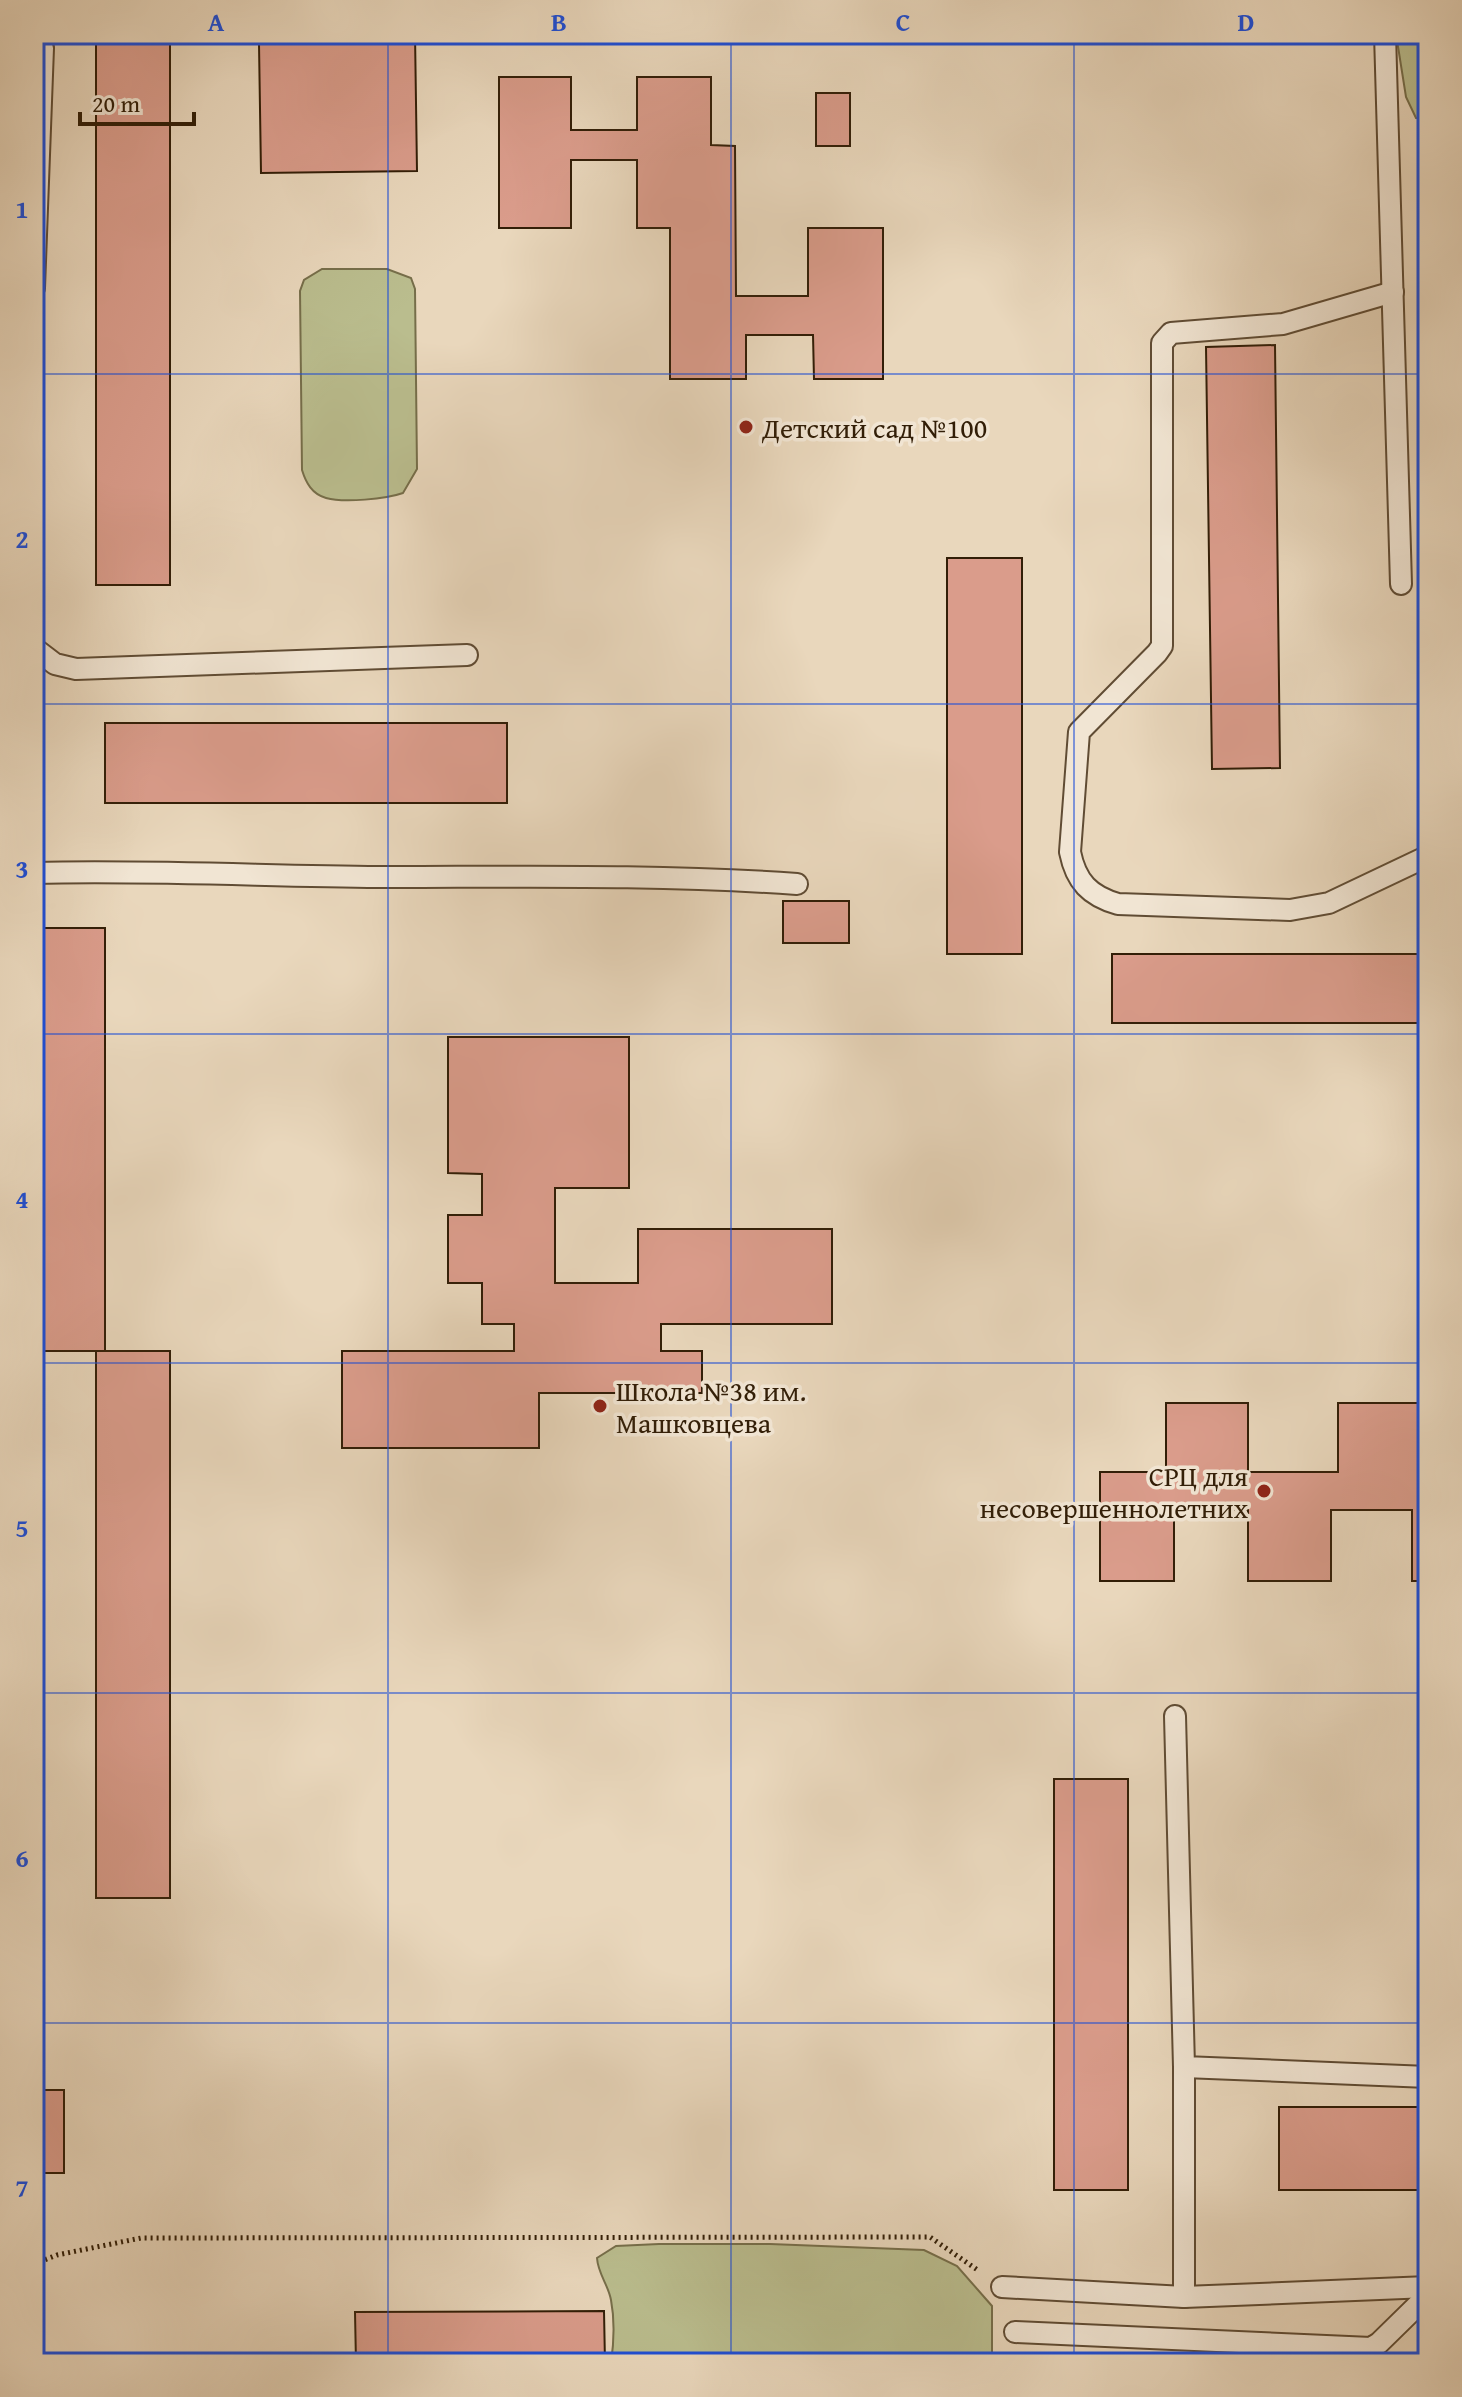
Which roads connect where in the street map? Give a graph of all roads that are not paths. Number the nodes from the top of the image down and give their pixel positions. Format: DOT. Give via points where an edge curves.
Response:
graph roads {
  1 [pos="1385,34"];
  2 [pos="40,43"];
  3 [pos="34,288"];
  4 [pos="1393,292"];
  5 [pos="1401,584"];
  6 [pos="34,648"];
  7 [pos="467,655"];
  8 [pos="1428,856"];
  9 [pos="34,873"];
  10 [pos="797,884"];
  11 [pos="1175,1716"];
  12 [pos="1184,2067"];
  13 [pos="1428,2077"];
  14 [pos="1002,2287"];
  15 [pos="1428,2287"];
  16 [pos="1428,2295"];
  17 [pos="1184,2297"];
  18 [pos="1015,2332"];
  1 -- 4 [label="lane"];
  2 -- 3 [label="lane"];
  4 -- 5 [label="lane"];
  4 -- 8 [label="lane" via="1283,324 1171,333 1162,343 1162,646 1079,732 1070,852 1084,887 1118,904 1290,910 1329,903"];
  6 -- 7 [label="lane" via="55,664 76,669"];
  9 -- 10 [label="lane"];
  11 -- 12 [label="lane"];
  12 -- 13 [label="lane"];
  12 -- 17 [label="lane"];
  14 -- 17 [label="lane"];
  15 -- 17 [label="lane"];
  16 -- 18 [label="lane" via="1371,2348"];
}
